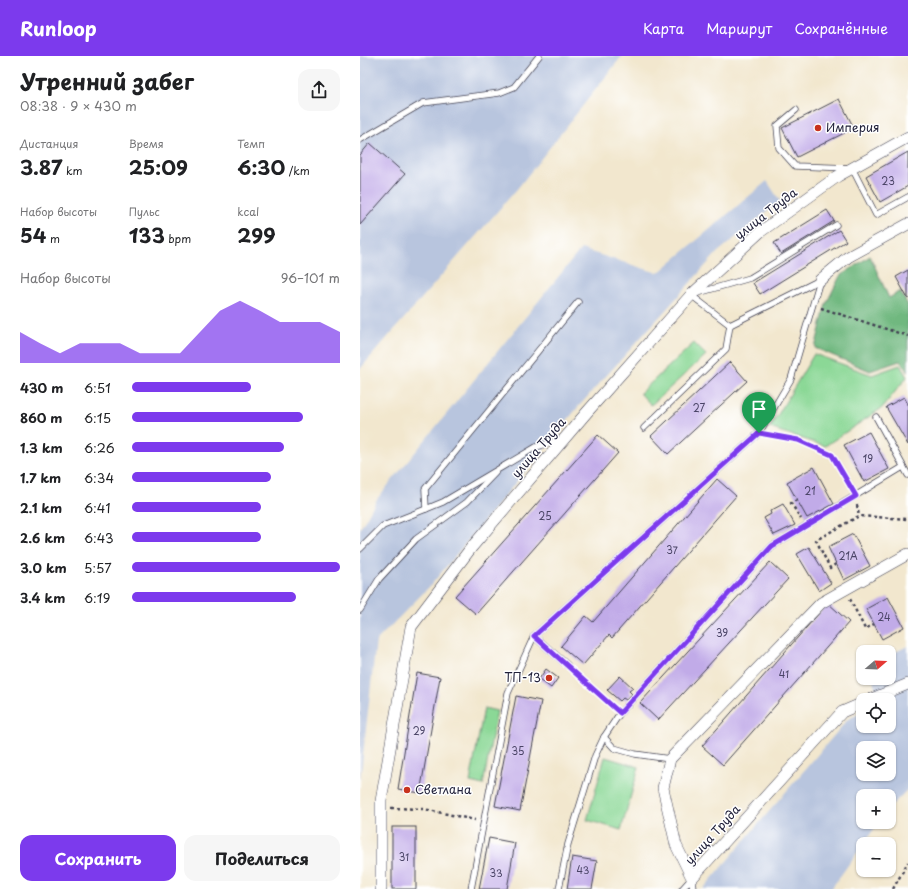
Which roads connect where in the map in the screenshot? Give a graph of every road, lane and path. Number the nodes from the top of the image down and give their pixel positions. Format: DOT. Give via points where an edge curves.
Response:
graph roads {
  1 [pos="539,56"];
  2 [pos="796,110"];
  3 [pos="908,137"];
  4 [pos="360,140"];
  5 [pos="852,168"];
  6 [pos="908,197"];
  7 [pos="908,224"];
  8 [pos="836,225"];
  9 [pos="820,280"];
  10 [pos="691,294"];
  11 [pos="578,302"];
  12 [pos="812,306"];
  13 [pos="730,325"];
  14 [pos="908,336"];
  15 [pos="876,417"];
  16 [pos="644,428"];
  17 [pos="759,433"];
  18 [pos="565,438"];
  19 [pos="501,467"];
  20 [pos="903,467"];
  21 [pos="908,476"];
  22 [pos="856,496"];
  23 [pos="797,500"];
  24 [pos="426,509"];
  25 [pos="859,516"];
  26 [pos="908,520"];
  27 [pos="805,526"];
  28 [pos="360,549"];
  29 [pos="908,554"];
  30 [pos="836,564"];
  31 [pos="845,590"];
  32 [pos="360,610"];
  33 [pos="874,624"];
  34 [pos="534,636"];
  35 [pos="567,666"];
  36 [pos="908,684"];
  37 [pos="886,693"];
  38 [pos="856,706"];
  39 [pos="620,713"];
  40 [pos="604,737"];
  41 [pos="670,758"];
  42 [pos="381,807"];
  43 [pos="483,822"];
  44 [pos="908,862"];
  45 [pos="693,884"];
  46 [pos="381,889"];
  47 [pos="471,889"];
  48 [pos="559,889"];
  49 [pos="682,889"];
  50 [pos="893,889"];
  1 -- 4 [label="lane" via="514,87 499,93 423,103"];
  2 -- 5 [label="lane" via="777,126 779,148 795,166"];
  3 -- 5 [label="street, улица Труда"];
  5 -- 6 [label="lane" via="876,215"];
  5 -- 10 [label="street, улица Труда" via="760,232"];
  7 -- 9 [label="street" via="848,257"];
  8 -- 10 [label="lane" via="750,278"];
  9 -- 12 [label="lane"];
  9 -- 13 [label="lane"];
  10 -- 13 [label="lane"];
  10 -- 18 [label="street, улица Труда"];
  11 -- 24 [label="lane" via="425,489"];
  12 -- 14 [label="path"];
  12 -- 17 [label="lane" via="791,379"];
  13 -- 16 [label="lane" via="726,349"];
  15 -- 20 [label="lane"];
  17 -- 22 [label="path" via="798,440 832,455"];
  17 -- 34 [label="lane"];
  18 -- 19 [label="lane" via="536,447"];
  18 -- 42 [label="street, улица Труда" via="471,548 411,627"];
  19 -- 24 [label="lane" via="443,502"];
  19 -- 32 [label="lane" via="467,502 416,539 380,579"];
  20 -- 21 [label="lane"];
  20 -- 22 [label="lane"];
  22 -- 25 [label="path"];
  22 -- 27 [label="lane"];
  23 -- 27 [label="path" via="791,503"];
  24 -- 28 [label="lane" via="383,526"];
  25 -- 26 [label="path"];
  25 -- 30 [label="path" via="816,540 830,568"];
  27 -- 39 [label="lane" via="772,546"];
  29 -- 31 [label="street"];
  31 -- 33 [label="path" via="865,629"];
  31 -- 41 [label="street" via="821,603"];
  34 -- 35 [label="lane"];
  34 -- 43 [label="lane" via="508,693"];
  35 -- 39 [label="path"];
  36 -- 37 [label="street"];
  38 -- 45 [label="street, улица Труда" via="842,712"];
  39 -- 40 [label="lane"];
  40 -- 41 [label="lane" via="614,748 635,754"];
  40 -- 48 [label="lane" via="595,756 568,844"];
  41 -- 45 [label="street, улица Труда" via="663,788 676,845"];
  42 -- 43 [label="path" via="424,808"];
  42 -- 46 [label="street, улица Труда"];
  43 -- 47 [label="lane"];
  44 -- 50 [label="path"];
  45 -- 49 [label="lane"];
}
